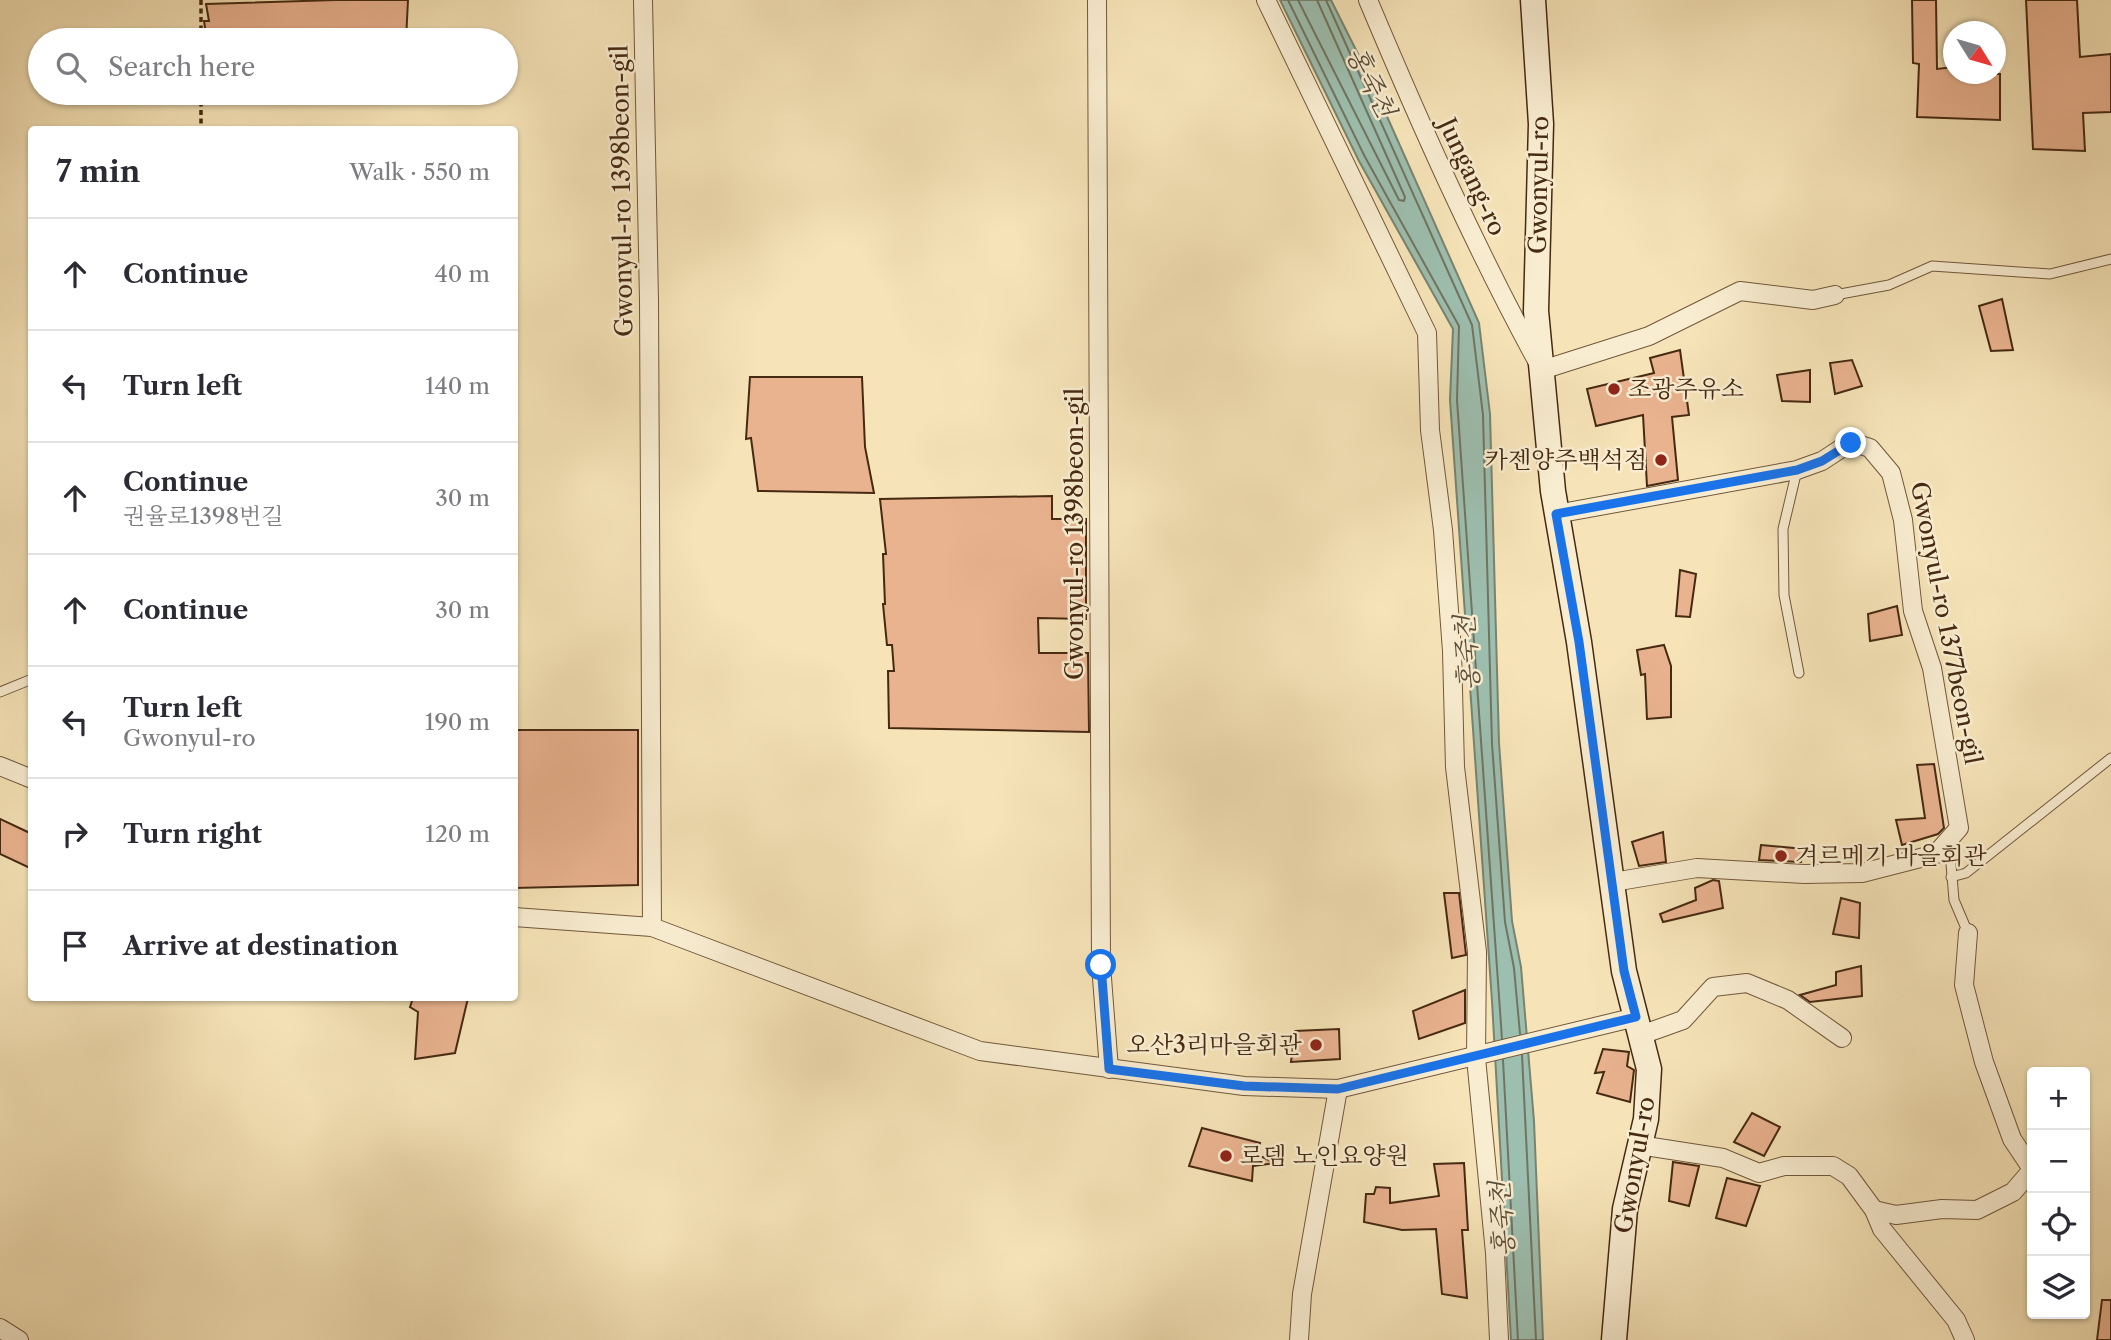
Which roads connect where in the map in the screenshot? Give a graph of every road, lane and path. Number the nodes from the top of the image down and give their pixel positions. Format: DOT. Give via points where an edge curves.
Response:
graph roads {
  1 [pos="201,0"];
  2 [pos="643,0"];
  3 [pos="1097,0"];
  4 [pos="1266,0"];
  5 [pos="1368,0"];
  6 [pos="1533,0"];
  7 [pos="201,28"];
  8 [pos="201,105"];
  9 [pos="201,126"];
  10 [pos="2111,259"];
  11 [pos="1835,295"];
  12 [pos="1542,369"];
  13 [pos="1797,470"];
  14 [pos="1556,514"];
  15 [pos="1799,673"];
  16 [pos="28,681"];
  17 [pos="0,692"];
  18 [pos="2111,758"];
  19 [pos="0,766"];
  20 [pos="28,777"];
  21 [pos="1949,839"];
  22 [pos="1951,877"];
  23 [pos="1613,882"];
  24 [pos="518,916"];
  25 [pos="652,927"];
  26 [pos="1968,933"];
  27 [pos="1638,1026"];
  28 [pos="1842,1038"];
  29 [pos="1476,1058"];
  30 [pos="1109,1069"];
  31 [pos="1338,1089"];
  32 [pos="1639,1145"];
  33 [pos="2027,1162"];
  34 [pos="2027,1176"];
  35 [pos="1874,1210"];
  36 [pos="0,1328"];
  37 [pos="1613,1338"];
  38 [pos="19,1340"];
  39 [pos="1300,1340"];
  40 [pos="1499,1340"];
  41 [pos="1965,1340"];
  1 -- 7 [label="path"];
  2 -- 25 [label="street, Gwonyul-ro 1398beon-gil"];
  3 -- 30 [label="street, Gwonyul-ro 1398beon-gil" via="1101,965"];
  4 -- 29 [label="street" via="1427,333 1430,430 1452,651 1455,767 1477,952"];
  5 -- 12 [label="street, Jungang-ro" via="1430,148"];
  6 -- 12 [label="main road, Gwonyul-ro" via="1541,124 1536,311"];
  8 -- 9 [label="path"];
  10 -- 11 [label="lane" via="2050,274 1932,266 1889,285"];
  11 -- 12 [label="street" via="1813,300 1741,291 1649,336"];
  12 -- 14 [label="main road, Gwonyul-ro"];
  13 -- 14 [label="street, Gwonyul-ro 1377beon-gil"];
  13 -- 15 [label="lane" via="1783,529 1784,595"];
  13 -- 21 [label="street, Gwonyul-ro 1377beon-gil" via="1851,443 1870,448 1891,474 1903,520 1913,611 1932,668 1959,828"];
  14 -- 23 [label="main road, Gwonyul-ro"];
  16 -- 17 [label="lane"];
  18 -- 22 [label="lane" via="1966,873"];
  19 -- 20 [label="street"];
  21 -- 22 [label="lane"];
  21 -- 23 [label="street" via="1936,854 1862,873 1697,868"];
  22 -- 26 [label="lane" via="1954,900"];
  23 -- 27 [label="main road, Gwonyul-ro" via="1624,971"];
  24 -- 25 [label="street"];
  25 -- 30 [label="street" via="980,1051"];
  26 -- 33 [label="street" via="1964,985 1984,1062 2012,1139"];
  27 -- 28 [label="street" via="1683,1020 1713,987 1747,983 1788,1000"];
  27 -- 29 [label="street" via="1562,1032 1548,1040"];
  27 -- 32 [label="main road, Gwonyul-ro" via="1649,1081"];
  29 -- 31 [label="street"];
  29 -- 40 [label="street"];
  30 -- 31 [label="street" via="1244,1086"];
  31 -- 39 [label="street" via="1302,1294"];
  32 -- 35 [label="street" via="1723,1158 1759,1173 1784,1166 1833,1166 1849,1176"];
  32 -- 37 [label="main road, Gwonyul-ro" via="1625,1209"];
  34 -- 35 [label="street" via="2013,1192 1977,1210 1896,1215"];
  35 -- 41 [label="street" via="1882,1229 1956,1320"];
  36 -- 38 [label="street"];
}
